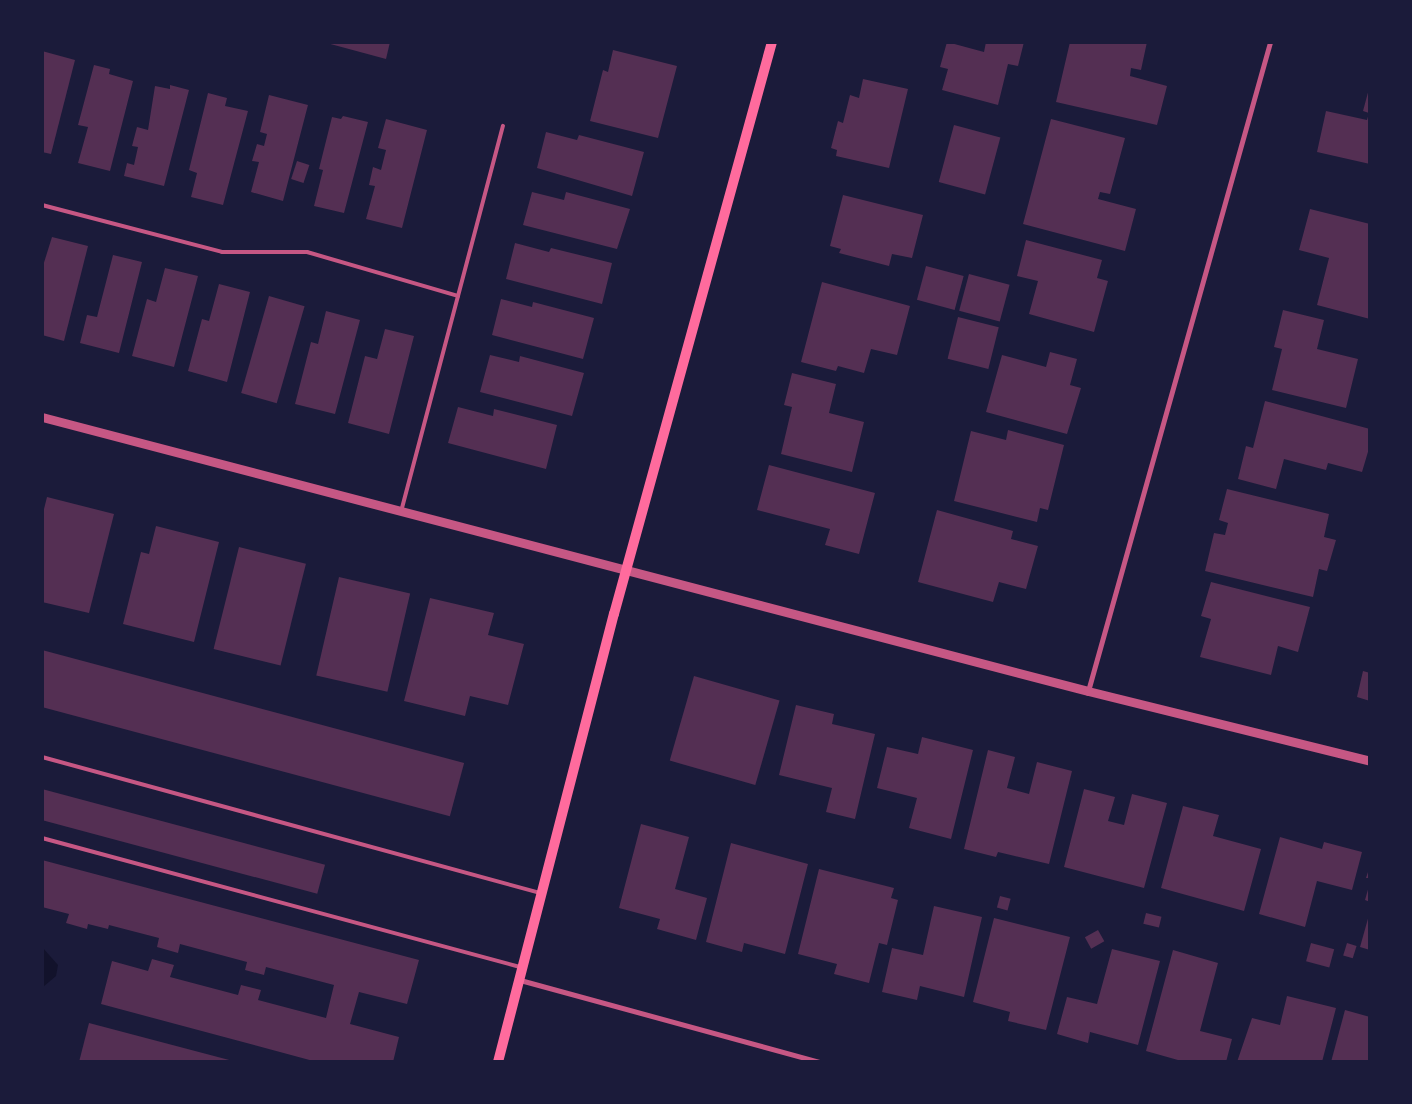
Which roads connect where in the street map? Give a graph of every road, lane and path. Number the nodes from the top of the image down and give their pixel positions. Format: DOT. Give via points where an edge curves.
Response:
graph roads {
  1 [pos="772,42"];
  2 [pos="1270,42"];
  3 [pos="503,126"];
  4 [pos="42,205"];
  5 [pos="458,296"];
  6 [pos="42,417"];
  7 [pos="401,511"];
  8 [pos="628,568"];
  9 [pos="1088,691"];
  10 [pos="42,757"];
  11 [pos="1370,761"];
  12 [pos="42,838"];
  13 [pos="542,893"];
  14 [pos="523,967"];
  15 [pos="520,980"];
  16 [pos="498,1062"];
  17 [pos="819,1062"];
  1 -- 8 [label="main road"];
  2 -- 9 [label="street"];
  3 -- 5 [label="lane"];
  4 -- 5 [label="lane" via="222,252 307,252"];
  5 -- 7 [label="lane"];
  6 -- 7 [label="street"];
  7 -- 8 [label="street"];
  8 -- 9 [label="street"];
  8 -- 13 [label="main road"];
  9 -- 11 [label="street"];
  10 -- 13 [label="lane"];
  12 -- 14 [label="lane"];
  13 -- 14 [label="main road"];
  14 -- 15 [label="main road"];
  15 -- 16 [label="main road"];
  15 -- 17 [label="street"];
}
